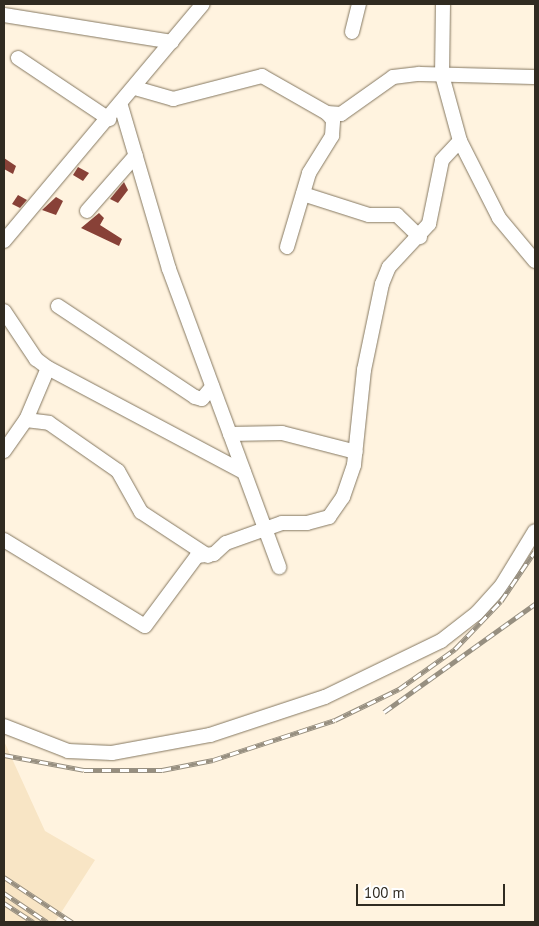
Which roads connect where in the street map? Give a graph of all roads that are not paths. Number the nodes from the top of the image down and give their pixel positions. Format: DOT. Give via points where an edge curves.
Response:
graph roads {
  1 [pos="203,4"];
  2 [pos="359,4"];
  3 [pos="443,4"];
  4 [pos="4,15"];
  5 [pos="352,32"];
  6 [pos="172,42"];
  7 [pos="18,58"];
  8 [pos="442,75"];
  9 [pos="535,77"];
  10 [pos="135,88"];
  11 [pos="121,106"];
  12 [pos="327,112"];
  13 [pos="109,119"];
  14 [pos="460,141"];
  15 [pos="136,155"];
  16 [pos="302,194"];
  17 [pos="87,211"];
  18 [pos="7,237"];
  19 [pos="420,237"];
  20 [pos="287,247"];
  21 [pos="4,249"];
  22 [pos="535,261"];
  23 [pos="58,306"];
  24 [pos="4,311"];
  25 [pos="48,368"];
  26 [pos="212,387"];
  27 [pos="26,420"];
  28 [pos="230,434"];
  29 [pos="4,451"];
  30 [pos="356,452"];
  31 [pos="244,472"];
  32 [pos="265,530"];
  33 [pos="535,531"];
  34 [pos="4,540"];
  35 [pos="208,556"];
  36 [pos="279,567"];
  37 [pos="4,726"];
  1 -- 6 [label="street"];
  2 -- 5 [label="street"];
  3 -- 8 [label="street"];
  4 -- 6 [label="street"];
  6 -- 10 [label="street"];
  7 -- 13 [label="street"];
  8 -- 9 [label="street"];
  8 -- 12 [label="street" via="393,78 341,114"];
  8 -- 14 [label="street"];
  10 -- 11 [label="street"];
  10 -- 12 [label="street" via="173,99 250,76 262,76"];
  11 -- 13 [label="street"];
  11 -- 15 [label="street"];
  12 -- 16 [label="street" via="333,120 332,136"];
  13 -- 18 [label="street"];
  14 -- 19 [label="street" via="442,160 435,205"];
  14 -- 22 [label="street" via="499,218"];
  15 -- 17 [label="street"];
  15 -- 26 [label="street" via="169,269"];
  16 -- 19 [label="street" via="369,215 397,215"];
  16 -- 20 [label="street"];
  18 -- 21 [label="street"];
  19 -- 30 [label="street" via="389,267 382,284 364,370"];
  23 -- 26 [label="street" via="194,397 202,399"];
  24 -- 25 [label="street" via="36,359"];
  25 -- 27 [label="street"];
  25 -- 31 [label="street"];
  26 -- 28 [label="street"];
  27 -- 29 [label="street"];
  27 -- 35 [label="street" via="49,423 118,471 141,512"];
  28 -- 30 [label="street" via="282,433"];
  28 -- 31 [label="street"];
  30 -- 32 [label="street" via="343,497 329,517 320,522 282,522"];
  31 -- 32 [label="street"];
  32 -- 35 [label="street" via="226,543"];
  32 -- 36 [label="street"];
  33 -- 37 [label="street" via="502,585 477,613 442,641 325,697 210,736 112,753 68,751"];
  34 -- 35 [label="street" via="145,626 191,560"];
}
